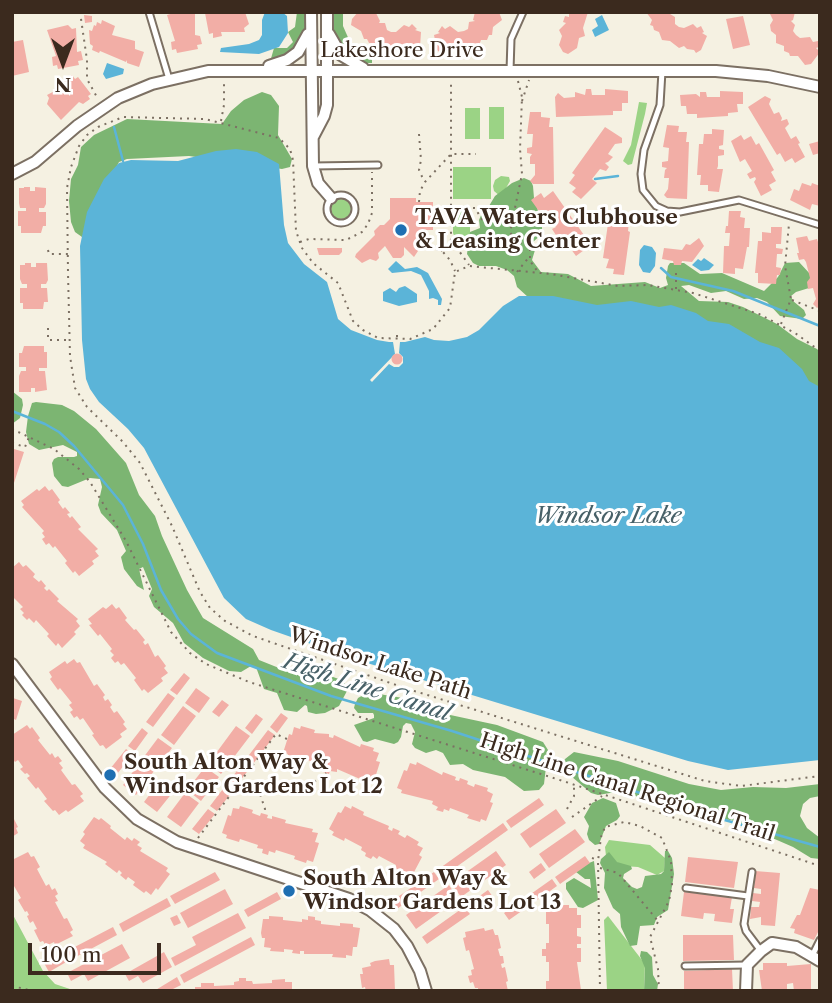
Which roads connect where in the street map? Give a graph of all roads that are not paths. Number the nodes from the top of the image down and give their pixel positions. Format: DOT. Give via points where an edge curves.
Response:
graph roads {
  1 [pos="149,12"];
  2 [pos="310,12"];
  3 [pos="327,12"];
  4 [pos="523,12"];
  5 [pos="310,28"];
  6 [pos="327,28"];
  7 [pos="253,70"];
  8 [pos="310,70"];
  9 [pos="327,71"];
  10 [pos="369,71"];
  11 [pos="513,71"];
  12 [pos="662,71"];
  13 [pos="169,79"];
  14 [pos="820,87"];
  15 [pos="312,143"];
  16 [pos="313,166"];
  17 [pos="375,166"];
  18 [pos="12,173"];
  19 [pos="331,198"];
  20 [pos="820,225"];
  21 [pos="12,664"];
  22 [pos="752,872"];
  23 [pos="686,888"];
  24 [pos="748,896"];
  25 [pos="820,940"];
  26 [pos="761,951"];
  27 [pos="816,958"];
  28 [pos="747,965"];
  29 [pos="685,966"];
  30 [pos="426,991"];
  31 [pos="746,991"];
  1 -- 13 [label="lane"];
  2 -- 5 [label="street"];
  3 -- 6 [label="street"];
  4 -- 11 [label="lane" via="511,39"];
  5 -- 7 [label="street" via="304,46 291,58"];
  5 -- 8 [label="street"];
  6 -- 9 [label="street"];
  6 -- 10 [label="street" via="340,54"];
  7 -- 8 [label="street, Lakeshore Drive"];
  7 -- 13 [label="street, Lakeshore Drive" via="200,72"];
  8 -- 9 [label="street, Lakeshore Drive"];
  8 -- 15 [label="street"];
  9 -- 10 [label="street, Lakeshore Drive"];
  9 -- 15 [label="street" via="326,111"];
  10 -- 11 [label="street, Lakeshore Drive"];
  11 -- 12 [label="street, Lakeshore Drive"];
  12 -- 14 [label="street, Lakeshore Drive" via="744,73"];
  12 -- 20 [label="lane" via="660,106 644,150 641,174 643,190 654,204 665,211 682,212 739,200"];
  13 -- 18 [label="street, Lakeshore Drive" via="134,90 103,107 35,162"];
  15 -- 16 [label="street"];
  16 -- 17 [label="lane"];
  16 -- 19 [label="street" via="318,183"];
  19 -- 19 [label="lane" via="327,206 330,218 338,223 349,220 355,210 353,200 343,194"];
  21 -- 30 [label="street" via="118,802 152,830 370,910 407,946"];
  22 -- 24 [label="lane"];
  23 -- 24 [label="lane"];
  24 -- 26 [label="lane" via="744,923"];
  25 -- 27 [label="lane"];
  26 -- 27 [label="street" via="772,943 784,943"];
  26 -- 28 [label="street"];
  28 -- 29 [label="lane"];
  28 -- 31 [label="street"];
}
